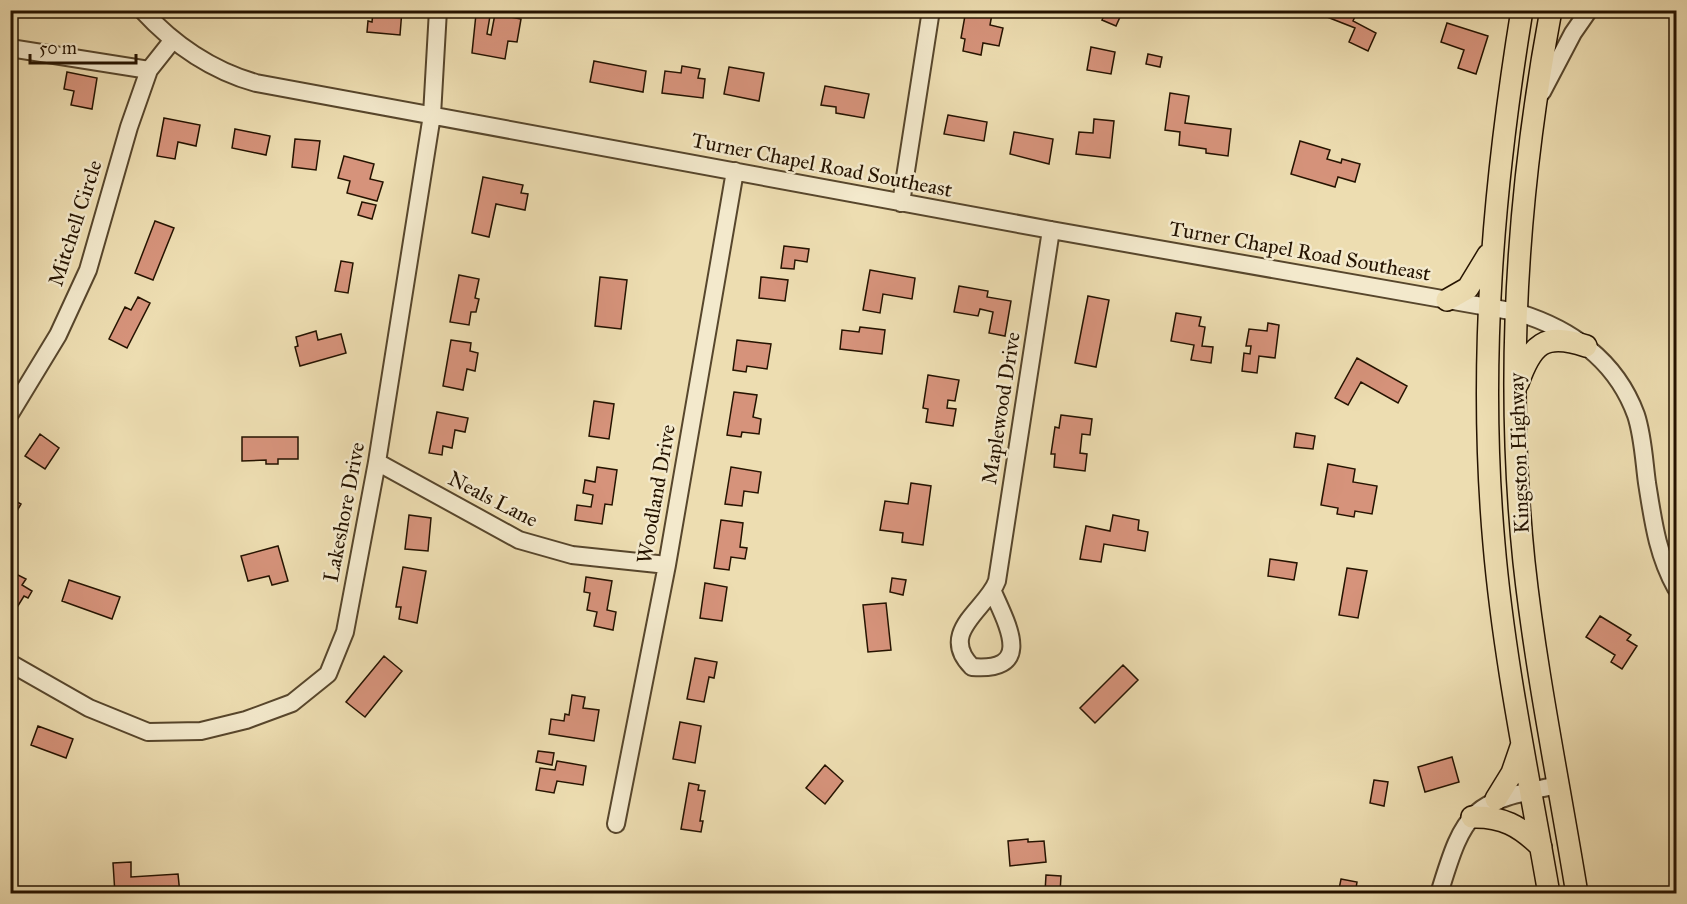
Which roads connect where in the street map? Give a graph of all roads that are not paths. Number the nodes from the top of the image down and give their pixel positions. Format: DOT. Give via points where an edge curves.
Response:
graph roads {
  1 [pos="438,10"];
  2 [pos="931,10"];
  3 [pos="1522,10"];
  4 [pos="1551,10"];
  5 [pos="1589,10"];
  6 [pos="144,12"];
  7 [pos="172,41"];
  8 [pos="10,48"];
  9 [pos="149,70"];
  10 [pos="1535,110"];
  11 [pos="432,115"];
  12 [pos="735,171"];
  13 [pos="901,203"];
  14 [pos="1051,230"];
  15 [pos="1491,249"];
  16 [pos="1447,300"];
  17 [pos="1487,308"];
  18 [pos="1515,312"];
  19 [pos="1586,346"];
  20 [pos="1515,393"];
  21 [pos="10,414"];
  22 [pos="377,462"];
  23 [pos="667,565"];
  24 [pos="1677,588"];
  25 [pos="993,592"];
  26 [pos="10,663"];
  27 [pos="1522,741"];
  28 [pos="1559,785"];
  29 [pos="1531,791"];
  30 [pos="1496,799"];
  31 [pos="1472,817"];
  32 [pos="616,824"];
  33 [pos="1541,847"];
  34 [pos="1439,894"];
  35 [pos="1549,894"];
  36 [pos="1577,894"];
  1 -- 11 [label="street, Lakeshore Drive"];
  2 -- 13 [label="street"];
  3 -- 15 [label="main road" via="1504,124"];
  4 -- 10 [label="main road, Kingston Highway"];
  5 -- 10 [label="street"];
  6 -- 7 [label="street, Turner Chapel Road Southeast"];
  7 -- 9 [label="street, Mitchell Circle"];
  7 -- 11 [label="street, Turner Chapel Road Southeast" via="237,78"];
  8 -- 9 [label="street"];
  9 -- 21 [label="street, Mitchell Circle" via="88,270 58,335"];
  10 -- 18 [label="main road, Kingston Highway"];
  11 -- 12 [label="street, Turner Chapel Road Southeast"];
  11 -- 22 [label="street, Lakeshore Drive"];
  12 -- 13 [label="street, Turner Chapel Road Southeast"];
  12 -- 23 [label="street, Woodland Drive"];
  13 -- 14 [label="street, Turner Chapel Road Southeast"];
  14 -- 16 [label="street, Turner Chapel Road Southeast"];
  14 -- 25 [label="street, Maplewood Drive"];
  15 -- 16 [label="main road" via="1468,288"];
  15 -- 17 [label="main road, Kingston Highway"];
  16 -- 17 [label="street, Turner Chapel Road Southeast"];
  17 -- 18 [label="street, Turner Chapel Road Southeast"];
  17 -- 27 [label="main road, Kingston Highway" via="1494,544"];
  18 -- 19 [label="street, Turner Chapel Road Southeast" via="1544,321"];
  18 -- 20 [label="main road, Kingston Highway"];
  19 -- 20 [label="main road" via="1564,339 1538,348 1530,355"];
  19 -- 24 [label="street, Turner Chapel Road Southeast" via="1619,381 1636,417 1657,544"];
  20 -- 28 [label="main road, Kingston Highway" via="1525,570"];
  22 -- 23 [label="street, Neals Lane" via="519,540 572,555"];
  22 -- 26 [label="street, Lakeshore Drive" via="345,632 328,674 292,703 201,731 148,732 89,708"];
  23 -- 32 [label="street, Woodland Drive"];
  27 -- 29 [label="main road, Kingston Highway"];
  27 -- 30 [label="main road" via="1512,773"];
  28 -- 29 [label="street"];
  28 -- 36 [label="main road, Kingston Highway"];
  29 -- 30 [label="street"];
  29 -- 33 [label="main road, Kingston Highway"];
  30 -- 31 [label="street"];
  31 -- 33 [label="main road" via="1509,822"];
  31 -- 34 [label="street" via="1452,850"];
  33 -- 35 [label="main road, Kingston Highway"];
}
